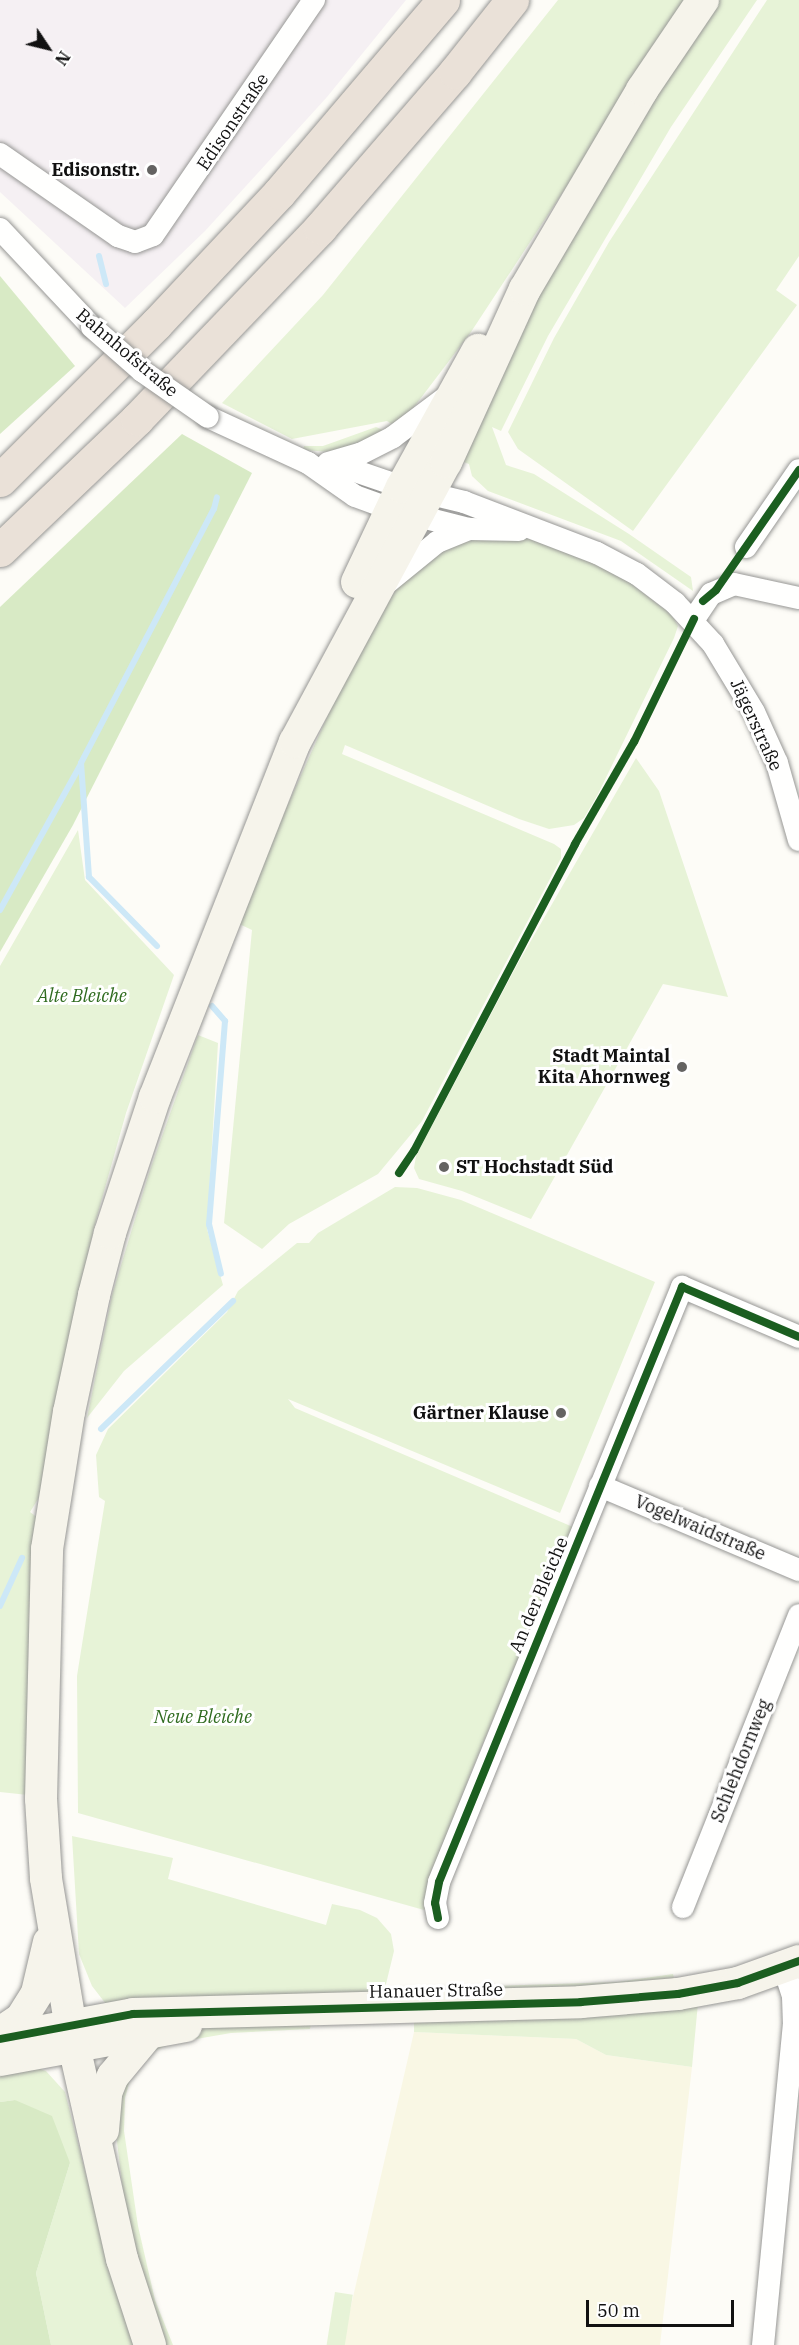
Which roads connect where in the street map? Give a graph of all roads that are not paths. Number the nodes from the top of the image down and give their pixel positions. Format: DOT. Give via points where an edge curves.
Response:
graph roads {
  1 [pos="314,0"];
  2 [pos="443,0"];
  3 [pos="512,0"];
  4 [pos="703,0"];
  5 [pos="0,154"];
  6 [pos="0,229"];
  7 [pos="525,289"];
  8 [pos="452,394"];
  9 [pos="332,463"];
  10 [pos="308,464"];
  11 [pos="799,470"];
  12 [pos="0,480"];
  13 [pos="409,501"];
  14 [pos="469,529"];
  15 [pos="532,530"];
  16 [pos="746,547"];
  17 [pos="0,550"];
  18 [pos="799,598"];
  19 [pos="370,599"];
  20 [pos="694,619"];
  21 [pos="295,742"];
  22 [pos="799,840"];
  23 [pos="799,1336"];
  24 [pos="600,1486"];
  25 [pos="799,1570"];
  26 [pos="799,1615"];
  27 [pos="683,1907"];
  28 [pos="438,1918"];
  29 [pos="52,1923"];
  30 [pos="792,1964"];
  31 [pos="243,2013"];
  32 [pos="797,2025"];
  33 [pos="0,2033"];
  34 [pos="72,2035"];
  35 [pos="147,2035"];
  36 [pos="0,2039"];
  37 [pos="0,2060"];
  38 [pos="100,2158"];
  39 [pos="150,2345"];
  40 [pos="763,2345"];
  1 -- 5 [label="street, Edisonstraße" via="163,225 147,238 135,242 118,236"];
  2 -- 12 [label="highway" via="279,193 156,324"];
  3 -- 17 [label="highway" via="320,228 137,419"];
  4 -- 7 [label="main road" via="631,108"];
  6 -- 10 [label="street, Bahnhofstraße, bridge" via="92,327 142,371 208,417"];
  7 -- 8 [label="main road" via="476,353"];
  7 -- 13 [label="main road"];
  8 -- 9 [label="street, Bahnhofstraße" via="393,436"];
  8 -- 13 [label="main road"];
  9 -- 10 [label="street, Bahnhofstraße"];
  9 -- 13 [label="street, Bahnhofstraße"];
  10 -- 13 [label="street, Bahnhofstraße" via="355,496"];
  11 -- 16 [label="street"];
  13 -- 14 [label="street, Bahnhofstraße"];
  13 -- 15 [label="street, Bahnhofstraße" via="464,502"];
  13 -- 19 [label="main road"];
  13 -- 21 [label="main road" via="324,656"];
  14 -- 15 [label="street, Bahnhofstraße"];
  14 -- 19 [label="street, Bahnhofstraße" via="429,548"];
  15 -- 20 [label="street, Bahnhofstraße" via="615,562 655,587"];
  18 -- 20 [label="street" via="734,584 711,594"];
  19 -- 21 [label="main road"];
  20 -- 22 [label="street, Jägerstraße" via="739,685 762,729 777,763"];
  21 -- 29 [label="main road" via="155,1097 110,1233 79,1360 55,1492 43,1605 41,1799"];
  23 -- 24 [label="street, An der Bleiche" via="682,1287"];
  24 -- 25 [label="street, Vogelwaidstraße"];
  24 -- 28 [label="street, An der Bleiche" via="439,1882 435,1903"];
  26 -- 27 [label="street, Schlehdornweg"];
  29 -- 33 [label="main road" via="37,1993 21,2019"];
  29 -- 34 [label="main road"];
  30 -- 31 [label="main road, Hanauer Straße" via="704,1990 581,2002"];
  30 -- 32 [label="street"];
  31 -- 34 [label="main road, Hanauer Straße" via="133,2014"];
  31 -- 35 [label="main road, Hanauer Straße"];
  32 -- 40 [label="street"];
  34 -- 35 [label="main road, Hanauer Straße"];
  34 -- 36 [label="main road"];
  34 -- 37 [label="main road"];
  34 -- 38 [label="main road"];
  35 -- 38 [label="main road" via="122,2062 106,2093"];
  38 -- 39 [label="main road" via="122,2259"];
}
